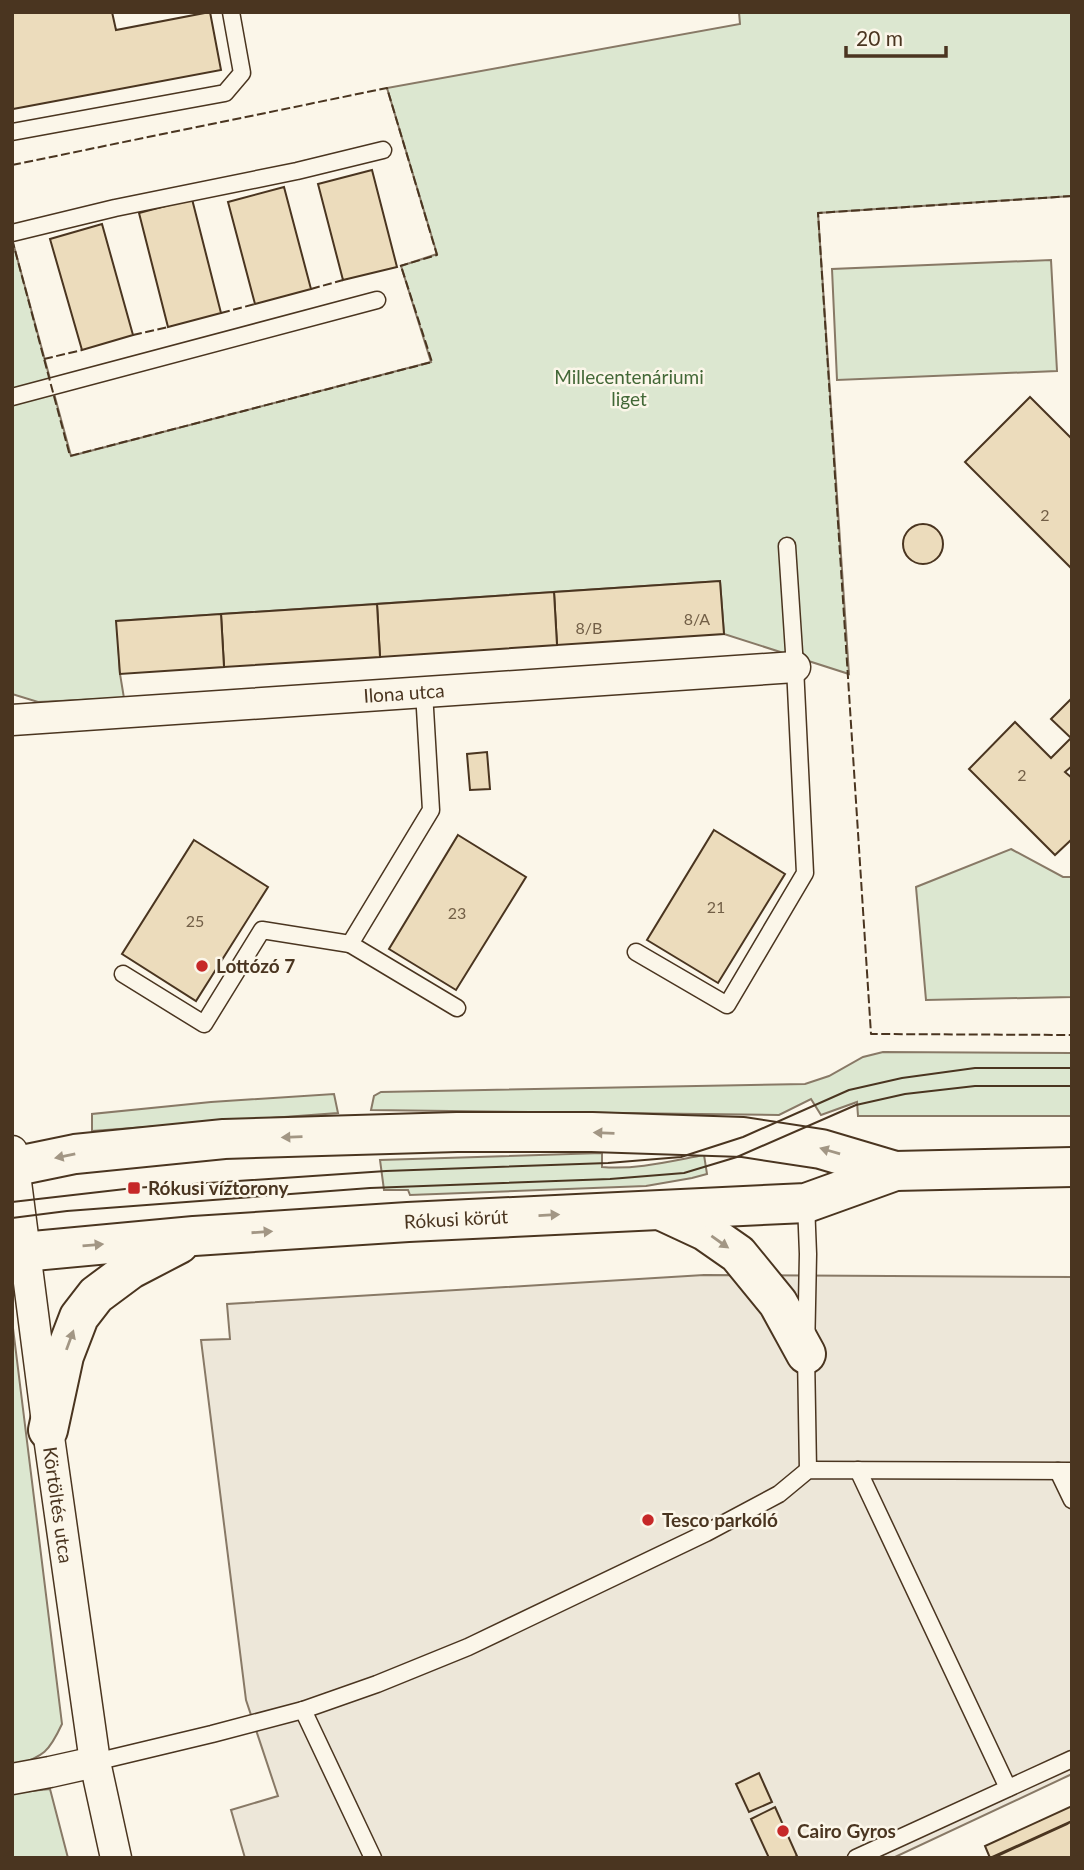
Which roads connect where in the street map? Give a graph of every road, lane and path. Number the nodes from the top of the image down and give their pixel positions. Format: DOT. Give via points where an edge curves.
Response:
graph roads {
  1 [pos="231,12"];
  2 [pos="12,132"];
  3 [pos="383,150"];
  4 [pos="12,233"];
  5 [pos="377,300"];
  6 [pos="12,397"];
  7 [pos="787,546"];
  8 [pos="795,667"];
  9 [pos="424,692"];
  10 [pos="12,720"];
  11 [pos="350,944"];
  12 [pos="636,951"];
  13 [pos="123,974"];
  14 [pos="457,1007"];
  15 [pos="758,1139"];
  16 [pos="13,1162"];
  17 [pos="1072,1167"];
  18 [pos="895,1171"];
  19 [pos="806,1203"];
  20 [pos="660,1210"];
  21 [pos="194,1236"];
  22 [pos="18,1252"];
  23 [pos="806,1354"];
  24 [pos="48,1430"];
  25 [pos="808,1470"];
  26 [pos="858,1470"];
  27 [pos="1065,1471"];
  28 [pos="1072,1500"];
  29 [pos="303,1710"];
  30 [pos="1072,1759"];
  31 [pos="94,1762"];
  32 [pos="12,1779"];
  33 [pos="1008,1788"];
  34 [pos="116,1858"];
  35 [pos="373,1858"];
  36 [pos="856,1858"];
  1 -- 2 [label="lane" via="242,73 225,93"];
  3 -- 4 [label="lane"];
  5 -- 6 [label="lane"];
  7 -- 8 [label="lane"];
  8 -- 9 [label="street, Ilona utca"];
  8 -- 12 [label="lane" via="805,873 727,1005"];
  9 -- 10 [label="street, Ilona utca"];
  9 -- 11 [label="lane" via="431,810"];
  11 -- 13 [label="lane" via="262,930 204,1024"];
  11 -- 14 [label="lane"];
  15 -- 16 [label="main road, Rókusi körút, one-way" via="538,1132 251,1138"];
  18 -- 15 [label="main road, Rókusi körút, one-way" via="821,1149"];
  15 -- 19 [label="main road" via="785,1168"];
  16 -- 22 [label="street, Körtöltés utca"];
  17 -- 18 [label="main road, Rókusi körút"];
  18 -- 19 [label="main road, Rókusi körút"];
  19 -- 20 [label="main road, Rókusi körút"];
  19 -- 23 [label="lane"];
  21 -- 20 [label="main road, Rókusi körút, one-way"];
  20 -- 23 [label="main road, one-way" via="705,1231 738,1254 778,1303"];
  22 -- 21 [label="main road, Rókusi körút, one-way"];
  24 -- 21 [label="main road, one-way" via="64,1356 79,1317 96,1295 131,1269"];
  22 -- 24 [label="street, Körtöltés utca"];
  23 -- 25 [label="lane"];
  24 -- 31 [label="street, Körtöltés utca"];
  25 -- 26 [label="lane"];
  25 -- 29 [label="lane" via="779,1494 716,1528 468,1647"];
  26 -- 27 [label="lane"];
  26 -- 33 [label="lane"];
  27 -- 28 [label="lane"];
  29 -- 31 [label="lane"];
  29 -- 35 [label="lane"];
  30 -- 33 [label="lane"];
  31 -- 32 [label="street"];
  31 -- 34 [label="street, Körtöltés utca"];
  33 -- 36 [label="lane"];
}
